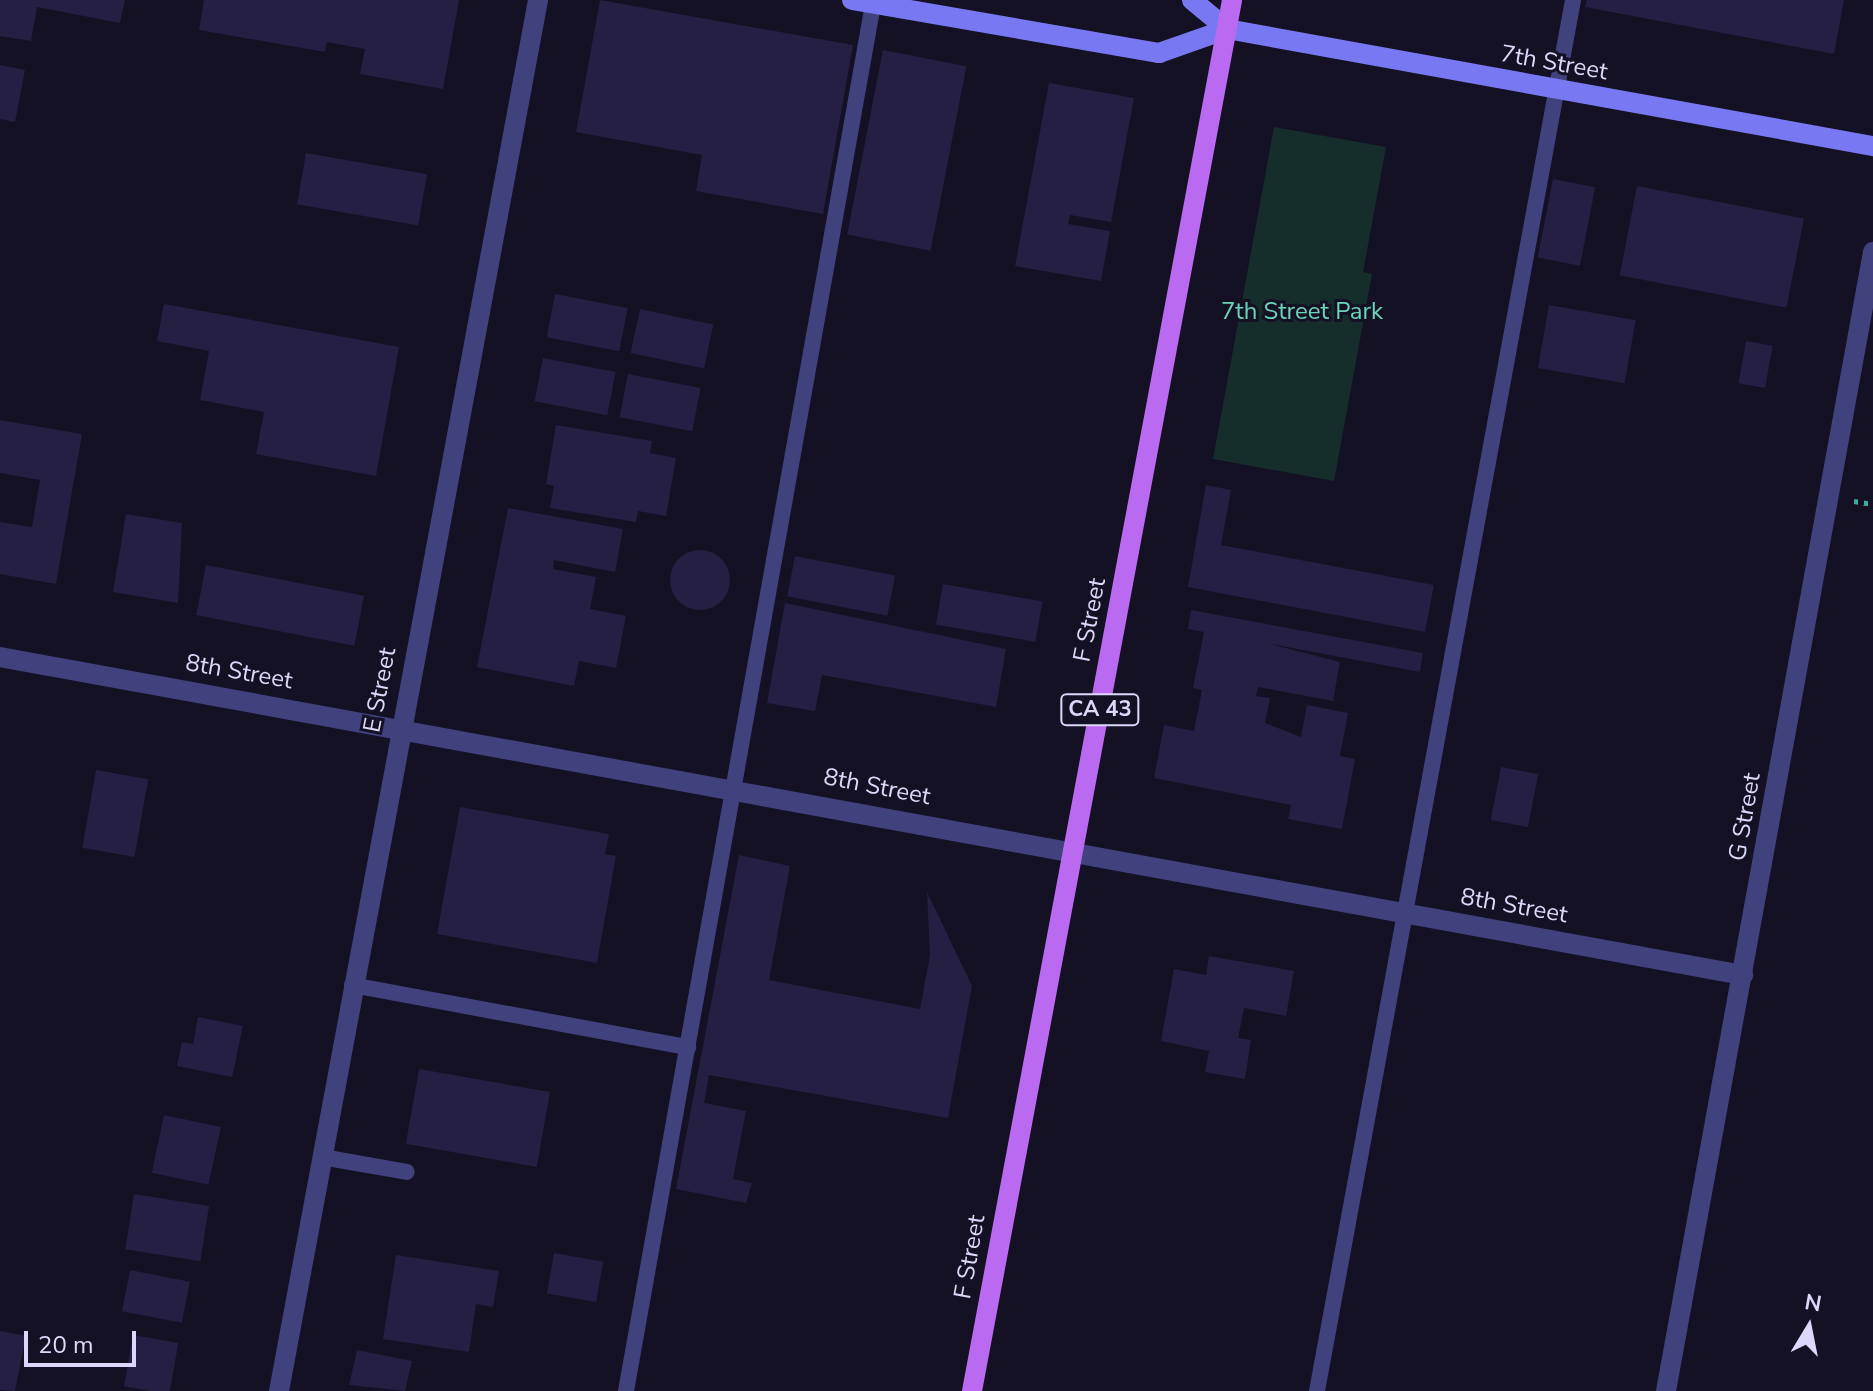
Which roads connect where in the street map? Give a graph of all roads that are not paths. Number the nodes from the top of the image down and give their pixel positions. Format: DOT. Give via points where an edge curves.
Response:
graph roads {
  1 [pos="538,0"];
  2 [pos="852,0"];
  3 [pos="1192,0"];
  4 [pos="1232,0"];
  5 [pos="1573,0"];
  6 [pos="873,4"];
  7 [pos="1227,29"];
  8 [pos="1557,89"];
  9 [pos="1873,146"];
  10 [pos="1873,252"];
  11 [pos="0,657"];
  12 [pos="400,727"];
  13 [pos="736,787"];
  14 [pos="1071,852"];
  15 [pos="1405,913"];
  16 [pos="1743,975"];
  17 [pos="352,985"];
  18 [pos="688,1047"];
  19 [pos="322,1157"];
  20 [pos="407,1172"];
  21 [pos="279,1391"];
  22 [pos="626,1391"];
  23 [pos="972,1391"];
  24 [pos="1317,1391"];
  25 [pos="1666,1391"];
  1 -- 12 [label="street, E Street"];
  2 -- 6 [label="street, 7th Street"];
  3 -- 7 [label="street, 7th Street"];
  4 -- 7 [label="main road, F Street / CA 43"];
  5 -- 8 [label="lane"];
  6 -- 7 [label="street, 7th Street" via="1159,53"];
  6 -- 13 [label="lane"];
  7 -- 8 [label="street, 7th Street"];
  7 -- 14 [label="main road, F Street / CA 43"];
  8 -- 9 [label="street, 7th Street"];
  8 -- 15 [label="lane"];
  10 -- 16 [label="street, G Street"];
  11 -- 12 [label="street, 8th Street"];
  12 -- 13 [label="street, 8th Street"];
  12 -- 17 [label="street, E Street"];
  13 -- 14 [label="street, 8th Street"];
  13 -- 18 [label="lane"];
  14 -- 15 [label="street, 8th Street"];
  14 -- 23 [label="main road, F Street / CA 43"];
  15 -- 16 [label="street, 8th Street"];
  15 -- 24 [label="lane"];
  16 -- 25 [label="street, G Street"];
  17 -- 18 [label="lane"];
  17 -- 19 [label="street, E Street"];
  18 -- 22 [label="lane"];
  19 -- 20 [label="lane"];
  19 -- 21 [label="street, E Street"];
}
